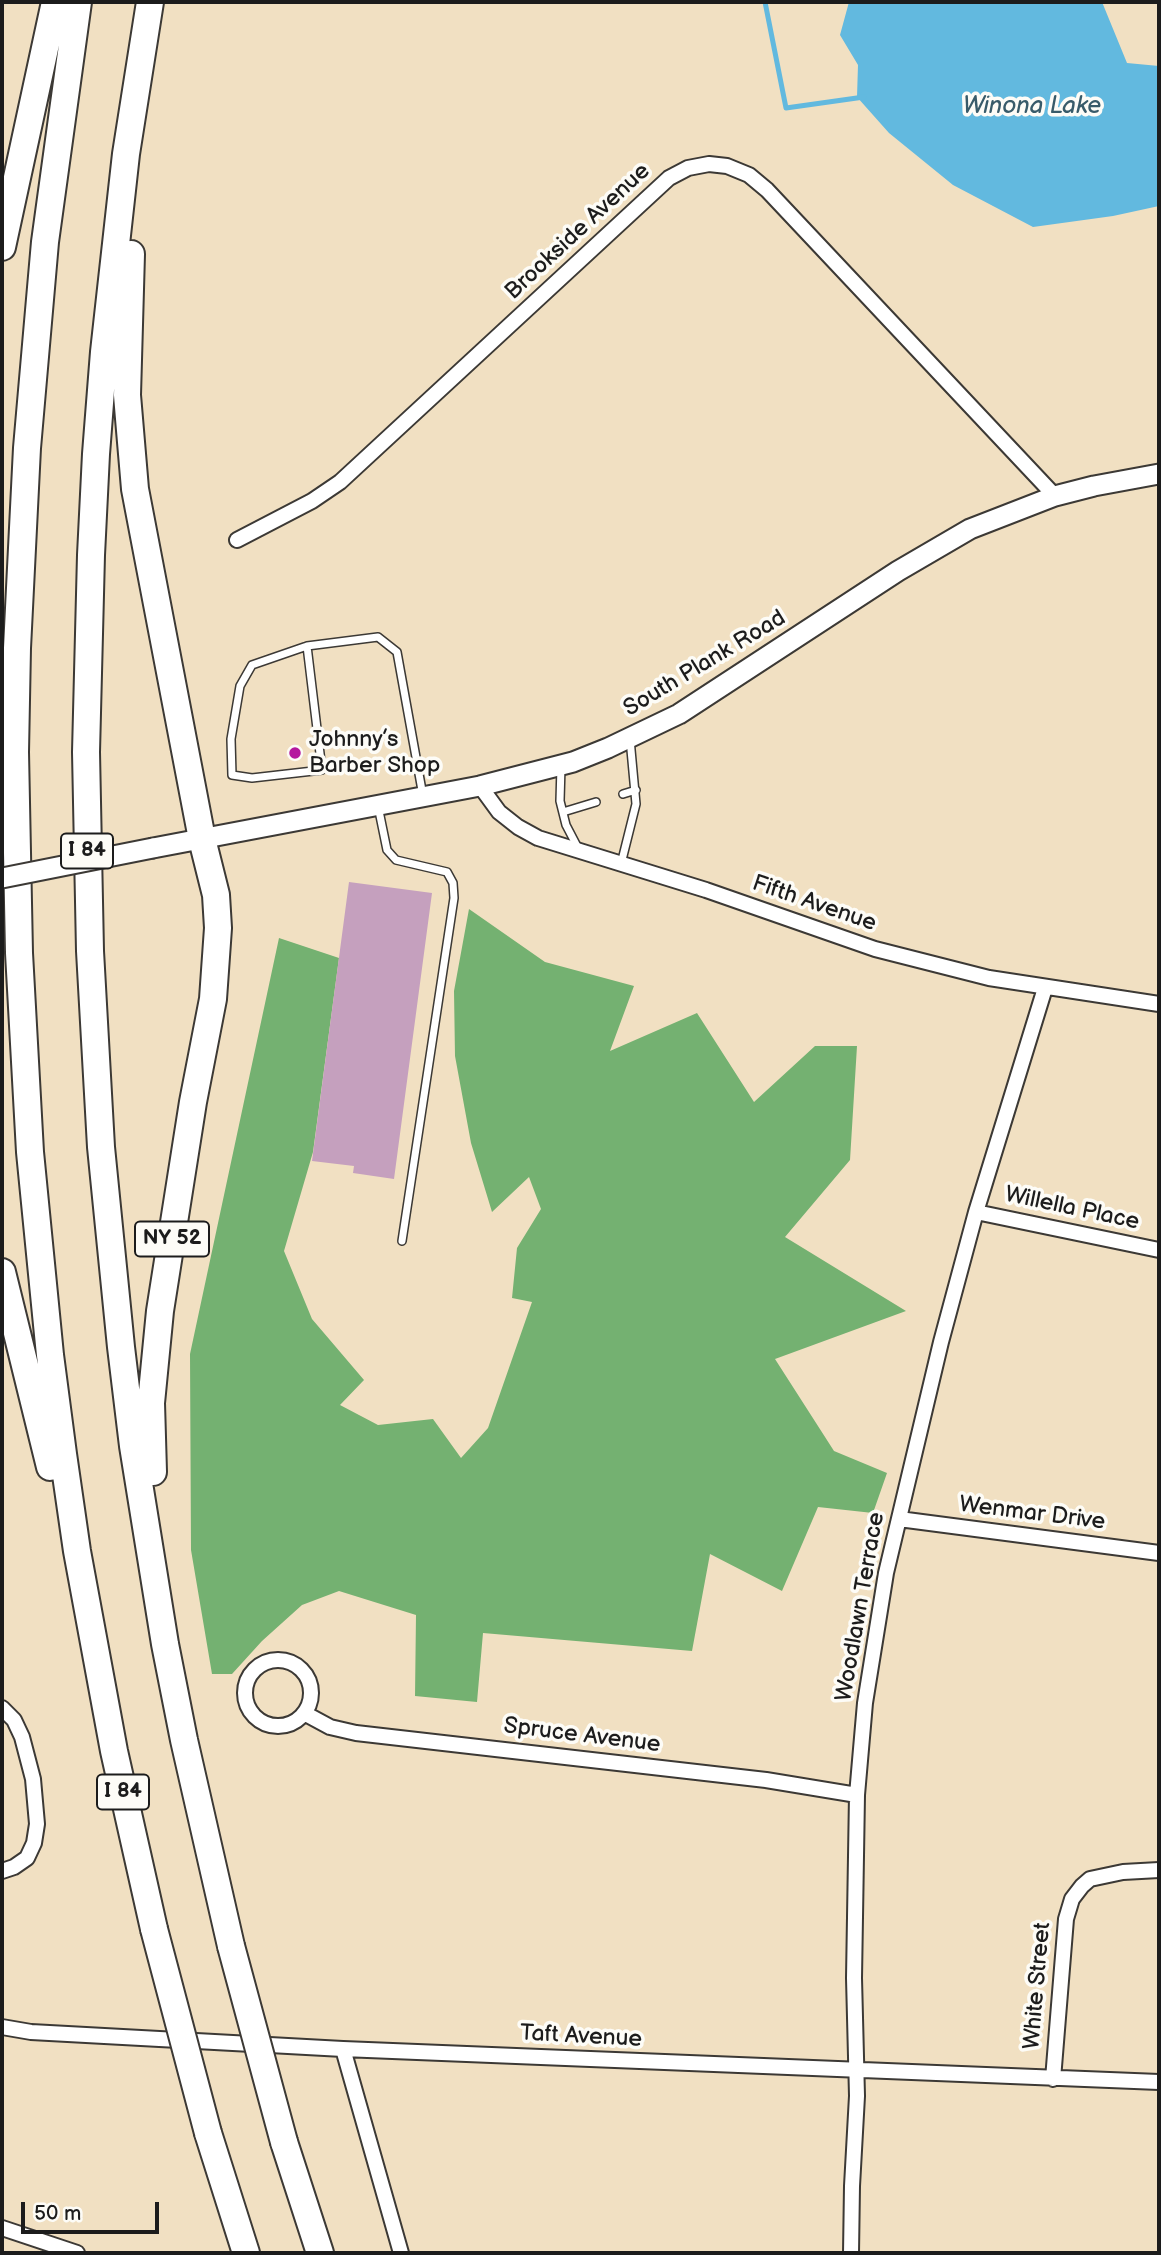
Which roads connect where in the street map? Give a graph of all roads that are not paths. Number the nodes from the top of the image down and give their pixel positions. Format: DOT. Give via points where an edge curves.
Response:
graph roads {
  1 [pos="55,2"];
  2 [pos="79,2"];
  3 [pos="150,2"];
  4 [pos="140,57"];
  5 [pos="2,247"];
  6 [pos="1159,474"];
  7 [pos="1055,496"];
  8 [pos="237,540"];
  9 [pos="307,646"];
  10 [pos="630,738"];
  11 [pos="561,765"];
  12 [pos="480,786"];
  13 [pos="636,790"];
  14 [pos="623,793"];
  15 [pos="424,797"];
  16 [pos="597,802"];
  17 [pos="378,805"];
  18 [pos="563,812"];
  19 [pos="202,839"];
  20 [pos="581,852"];
  21 [pos="621,864"];
  22 [pos="2,878"];
  23 [pos="1045,988"];
  24 [pos="1159,1004"];
  25 [pos="975,1212"];
  26 [pos="402,1241"];
  27 [pos="1159,1250"];
  28 [pos="2,1272"];
  29 [pos="899,1519"];
  30 [pos="1159,1553"];
  31 [pos="165,1644"];
  32 [pos="96,1655"];
  33 [pos="2,1708"];
  34 [pos="304,1713"];
  35 [pos="858,1795"];
  36 [pos="1159,1870"];
  37 [pos="2,1871"];
  38 [pos="2,2027"];
  39 [pos="343,2049"];
  40 [pos="856,2072"];
  41 [pos="1053,2079"];
  42 [pos="1159,2082"];
  43 [pos="2,2228"];
  44 [pos="77,2253"];
  45 [pos="246,2253"];
  46 [pos="320,2253"];
  47 [pos="401,2253"];
  48 [pos="850,2253"];
  1 -- 5 [label="highway"];
  2 -- 32 [label="highway, I 84" via="45,242 27,448 17,648 16,839 24,1049 39,1248 63,1454"];
  3 -- 4 [label="highway, I 84"];
  4 -- 19 [label="highway" via="127,330 130,443 142,534"];
  4 -- 31 [label="highway, I 84" via="114,254 96,454 87,848 95,1050 111,1250 134,1446"];
  6 -- 7 [label="main road, South Plank Road"];
  7 -- 8 [label="street, Brookside Avenue" via="767,190 749,175 709,164 669,178 340,482"];
  7 -- 10 [label="main road, South Plank Road" via="1000,516 933,549 716,691"];
  9 -- 9 [label="lane" via="322,770 252,778 232,775 231,739 240,686 252,665"];
  9 -- 15 [label="lane" via="378,637 397,652"];
  10 -- 11 [label="main road, South Plank Road"];
  10 -- 13 [label="lane"];
  11 -- 12 [label="main road, South Plank Road"];
  11 -- 18 [label="lane"];
  12 -- 15 [label="main road, South Plank Road"];
  12 -- 20 [label="street, Fifth Avenue" via="499,812 518,827"];
  13 -- 14 [label="lane"];
  13 -- 21 [label="lane"];
  15 -- 17 [label="main road, South Plank Road"];
  16 -- 18 [label="lane"];
  17 -- 19 [label="main road, South Plank Road"];
  17 -- 26 [label="lane" via="387,850 396,860 447,872 454,898"];
  18 -- 20 [label="lane"];
  19 -- 22 [label="main road, South Plank Road, bridge"];
  19 -- 31 [label="highway, NY 52" via="216,895 215,975 160,1311 151,1403"];
  20 -- 21 [label="street, Fifth Avenue"];
  21 -- 23 [label="street, Fifth Avenue" via="910,960"];
  23 -- 24 [label="street, Fifth Avenue"];
  23 -- 25 [label="street, Woodlawn Terrace"];
  25 -- 27 [label="street, Willella Place"];
  25 -- 29 [label="street, Woodlawn Terrace"];
  28 -- 32 [label="highway"];
  29 -- 30 [label="street, Wenmar Drive"];
  29 -- 35 [label="street, Woodlawn Terrace" via="865,1703"];
  31 -- 46 [label="highway, I 84, bridge" via="230,1946"];
  32 -- 45 [label="highway, I 84, bridge" via="154,1929 208,2133"];
  33 -- 37 [label="street" via="22,1737 33,1779 37,1824 27,1858"];
  34 -- 34 [label="street" via="310,1683 298,1666 267,1661 250,1674 244,1696 263,1723 286,1725"];
  34 -- 35 [label="street, Spruce Avenue" via="330,1727 356,1733 766,1780"];
  35 -- 40 [label="street, Woodlawn Terrace"];
  36 -- 41 [label="street, White Street" via="1090,1879 1072,1899 1066,1919"];
  38 -- 39 [label="street, Taft Avenue"];
  39 -- 40 [label="street, Taft Avenue"];
  39 -- 47 [label="street"];
  40 -- 41 [label="street, Taft Avenue"];
  40 -- 48 [label="street, Woodlawn Terrace"];
  41 -- 42 [label="street, Taft Avenue"];
  43 -- 44 [label="street"];
}
